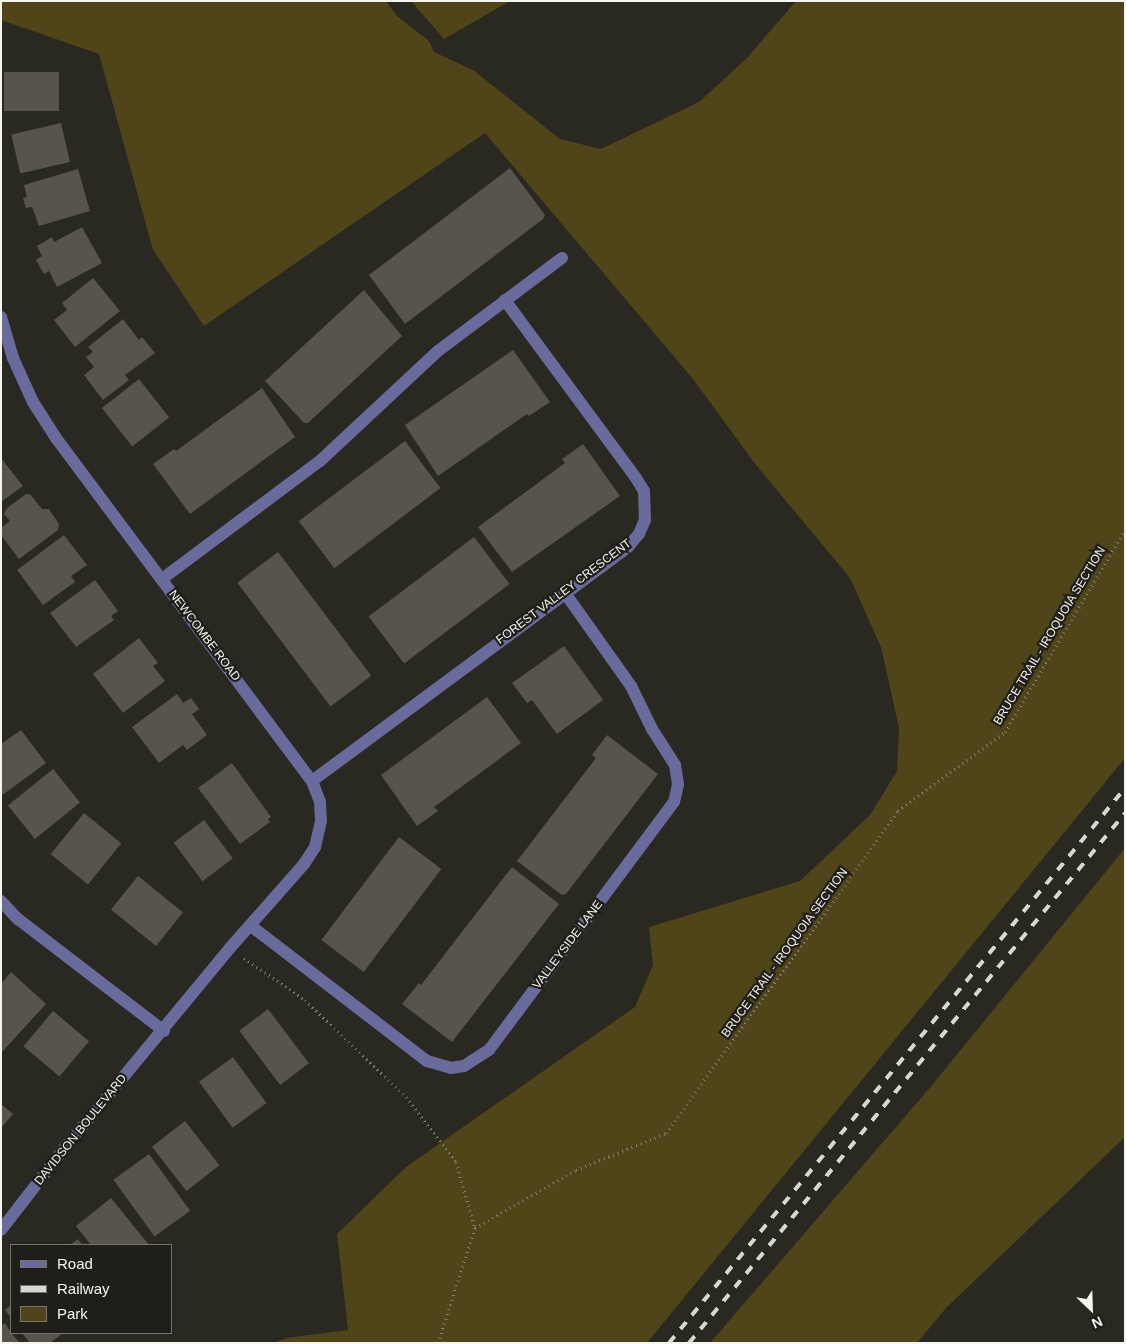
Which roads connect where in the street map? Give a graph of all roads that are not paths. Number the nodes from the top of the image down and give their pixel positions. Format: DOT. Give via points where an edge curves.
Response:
graph roads {
  1 [pos="562,258"];
  2 [pos="505,300"];
  3 [pos="1,318"];
  4 [pos="162,579"];
  5 [pos="565,593"];
  6 [pos="312,781"];
  7 [pos="1,901"];
  8 [pos="252,926"];
  9 [pos="230,948"];
  10 [pos="164,1031"];
  11 [pos="1,1230"];
  1 -- 2 [label="street"];
  2 -- 4 [label="street" via="438,351 320,461"];
  2 -- 5 [label="street, FOREST VALLEY CRESCENT" via="636,478 645,498 645,520 639,534 628,547"];
  3 -- 4 [label="street, NEWCOMBE ROAD" via="13,358 56,438"];
  4 -- 6 [label="street, NEWCOMBE ROAD"];
  5 -- 6 [label="street, FOREST VALLEY CRESCENT"];
  5 -- 8 [label="street, VALLEYSIDE LANE" via="632,686 652,730 675,765 678,784 674,802 489,1050 464,1066 451,1068 427,1061"];
  6 -- 8 [label="street, NEWCOMBE ROAD" via="320,802 321,820 315,848"];
  7 -- 10 [label="street" via="18,919"];
  8 -- 9 [label="street, NEWCOMBE ROAD"];
  9 -- 10 [label="street, DAVIDSON BOULEVARD"];
  10 -- 11 [label="street, DAVIDSON BOULEVARD" via="63,1150"];
}
